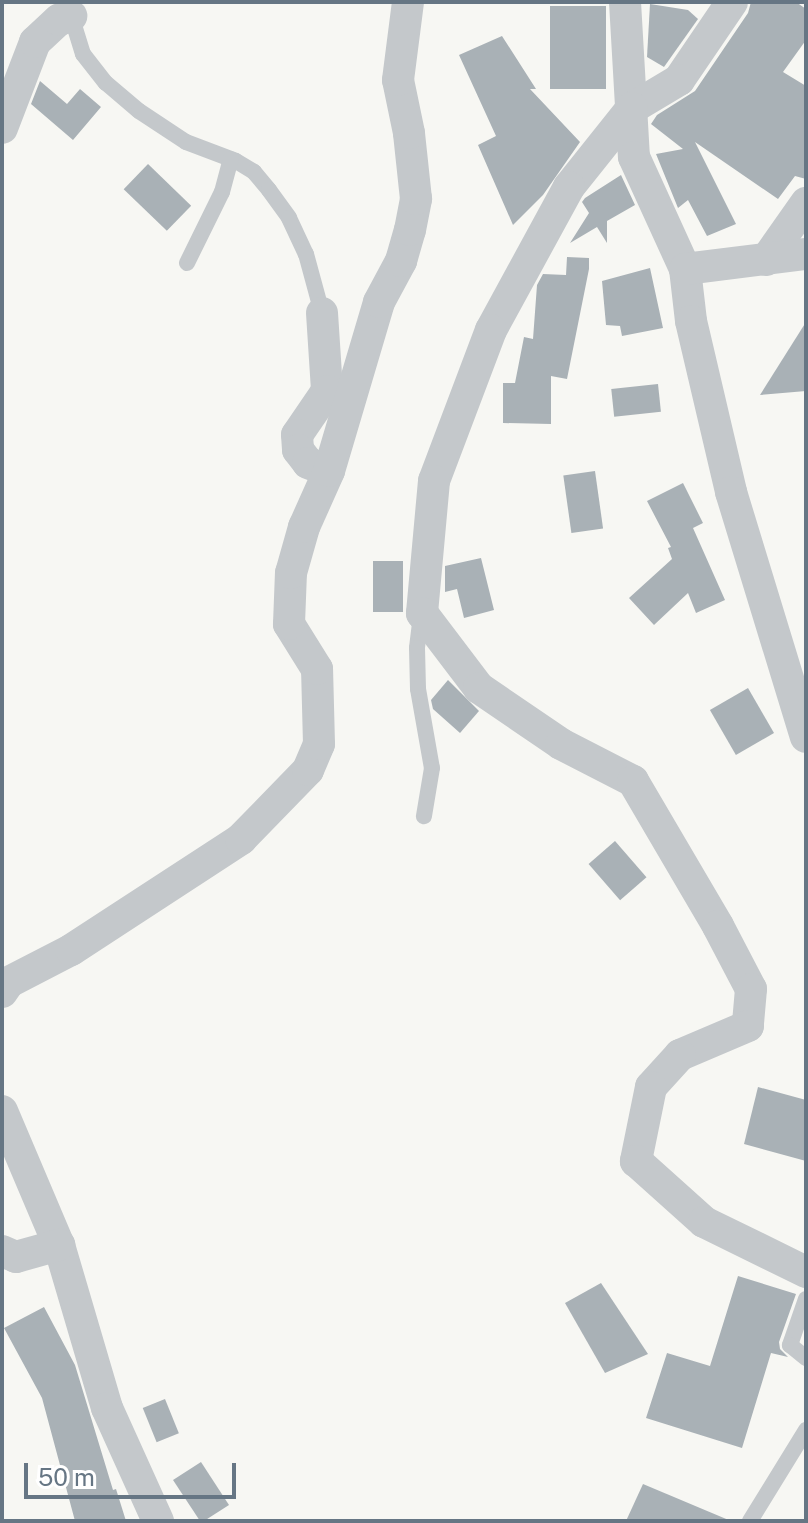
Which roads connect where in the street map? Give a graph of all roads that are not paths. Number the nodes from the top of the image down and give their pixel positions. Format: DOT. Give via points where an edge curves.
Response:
graph roads {
  1 [pos="408,2"];
  2 [pos="625,2"];
  3 [pos="732,2"];
  4 [pos="69,9"];
  5 [pos="632,108"];
  6 [pos="2,128"];
  7 [pos="231,159"];
  8 [pos="806,203"];
  9 [pos="806,254"];
  10 [pos="766,260"];
  11 [pos="187,263"];
  12 [pos="685,269"];
  13 [pos="322,313"];
  14 [pos="329,471"];
  15 [pos="422,613"];
  16 [pos="806,737"];
  17 [pos="424,816"];
  18 [pos="2,992"];
  19 [pos="2,1111"];
  20 [pos="59,1245"];
  21 [pos="2,1251"];
  22 [pos="806,1272"];
  23 [pos="806,1299"];
  24 [pos="806,1358"];
  25 [pos="806,1430"];
  26 [pos="158,1521"];
  27 [pos="750,1521"];
  1 -- 14 [label="street" via="398,80 416,199 401,261 379,302"];
  2 -- 5 [label="street"];
  3 -- 5 [label="street" via="679,80"];
  4 -- 6 [label="street" via="35,42"];
  4 -- 7 [label="lane" via="83,54 106,83 186,142"];
  5 -- 12 [label="street" via="634,157"];
  5 -- 15 [label="street" via="569,187 491,330 434,481"];
  7 -- 11 [label="lane" via="222,192"];
  7 -- 13 [label="lane" via="254,172 289,218 306,254"];
  8 -- 10 [label="street"];
  9 -- 10 [label="street"];
  10 -- 12 [label="street"];
  12 -- 16 [label="street" via="691,321 731,492"];
  13 -- 14 [label="street" via="327,391 297,435 298,450 308,463"];
  14 -- 18 [label="street" via="291,573 289,624 317,669 319,744 308,770 241,839 71,950 9,982"];
  15 -- 17 [label="lane" via="418,689 432,768"];
  15 -- 22 [label="street" via="479,688 561,744 633,781 695,886 751,989 748,1026 680,1055 651,1087 636,1161 704,1222"];
  19 -- 20 [label="street"];
  20 -- 21 [label="street" via="16,1257"];
  20 -- 26 [label="street" via="107,1408"];
  23 -- 24 [label="lane" via="790,1345"];
  25 -- 27 [label="lane"];
}
